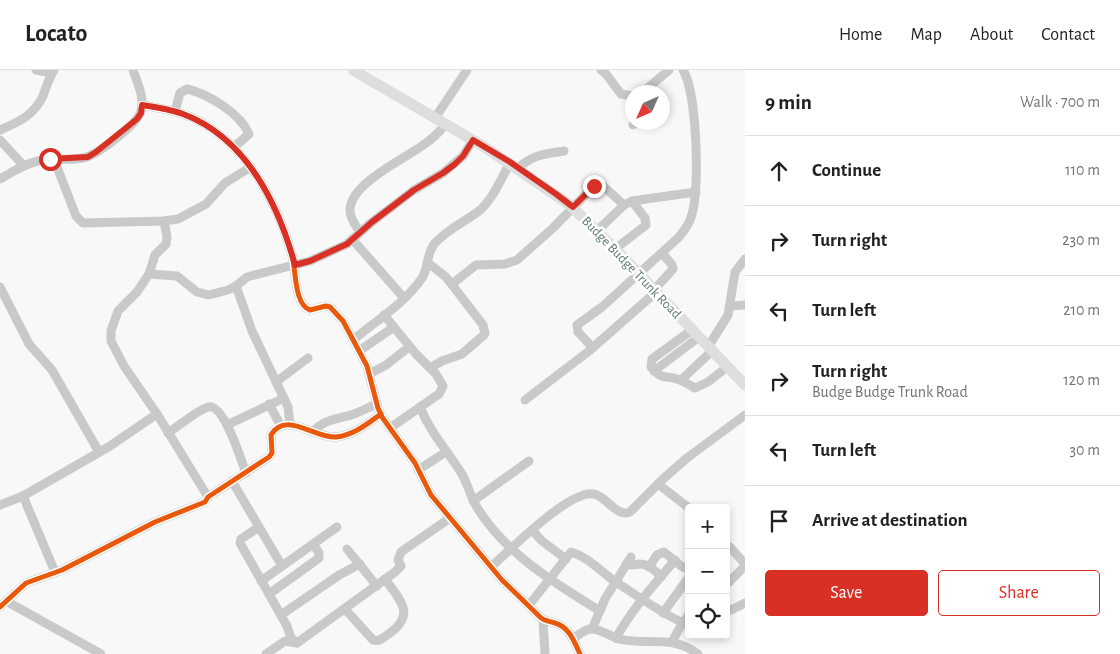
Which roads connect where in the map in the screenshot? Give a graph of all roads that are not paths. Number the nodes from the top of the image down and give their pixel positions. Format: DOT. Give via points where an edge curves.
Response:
graph roads {
  1 [pos="36,70"];
  2 [pos="133,70"];
  3 [pos="353,70"];
  4 [pos="467,70"];
  5 [pos="601,70"];
  6 [pos="684,70"];
  7 [pos="53,71"];
  8 [pos="663,72"];
  9 [pos="651,85"];
  10 [pos="625,95"];
  11 [pos="142,105"];
  12 [pos="174,112"];
  13 [pos="440,121"];
  14 [pos="0,130"];
  15 [pos="0,140"];
  16 [pos="473,140"];
  17 [pos="234,147"];
  18 [pos="564,151"];
  19 [pos="54,159"];
  20 [pos="514,165"];
  21 [pos="24,166"];
  22 [pos="251,167"];
  23 [pos="0,179"];
  24 [pos="696,192"];
  25 [pos="628,203"];
  26 [pos="573,207"];
  27 [pos="164,221"];
  28 [pos="597,231"];
  29 [pos="360,232"];
  30 [pos="352,239"];
  31 [pos="615,249"];
  32 [pos="662,253"];
  33 [pos="745,259"];
  34 [pos="428,263"];
  35 [pos="295,265"];
  36 [pos="149,274"];
  37 [pos="639,274"];
  38 [pos="452,284"];
  39 [pos="236,286"];
  40 [pos="0,287"];
  41 [pos="655,291"];
  42 [pos="404,298"];
  43 [pos="745,305"];
  44 [pos="730,306"];
  45 [pos="384,315"];
  46 [pos="394,327"];
  47 [pos="695,333"];
  48 [pos="353,340"];
  49 [pos="410,347"];
  50 [pos="593,348"];
  51 [pos="710,349"];
  52 [pos="359,351"];
  53 [pos="308,358"];
  54 [pos="727,367"];
  55 [pos="430,368"];
  56 [pos="369,374"];
  57 [pos="681,380"];
  58 [pos="276,382"];
  59 [pos="745,385"];
  60 [pos="284,398"];
  61 [pos="525,400"];
  62 [pos="269,404"];
  63 [pos="377,404"];
  64 [pos="420,407"];
  65 [pos="157,414"];
  66 [pos="381,414"];
  67 [pos="745,415"];
  68 [pos="290,424"];
  69 [pos="227,425"];
  70 [pos="281,426"];
  71 [pos="390,428"];
  72 [pos="313,432"];
  73 [pos="168,433"];
  74 [pos="99,452"];
  75 [pos="446,452"];
  76 [pos="529,461"];
  77 [pos="418,470"];
  78 [pos="246,472"];
  79 [pos="232,481"];
  80 [pos="658,484"];
  81 [pos="23,496"];
  82 [pos="208,497"];
  83 [pos="473,501"];
  84 [pos="0,505"];
  85 [pos="685,505"];
  86 [pos="450,518"];
  87 [pos="259,526"];
  88 [pos="338,528"];
  89 [pos="532,530"];
  90 [pos="314,545"];
  91 [pos="730,547"];
  92 [pos="347,549"];
  93 [pos="511,549"];
  94 [pos="566,559"];
  95 [pos="675,560"];
  96 [pos="360,564"];
  97 [pos="745,565"];
  98 [pos="282,566"];
  99 [pos="649,566"];
  100 [pos="685,567"];
  101 [pos="492,568"];
  102 [pos="55,572"];
  103 [pos="661,578"];
  104 [pos="385,579"];
  105 [pos="550,580"];
  106 [pos="261,581"];
  107 [pos="615,581"];
  108 [pos="730,581"];
  109 [pos="685,583"];
  110 [pos="377,586"];
  111 [pos="269,594"];
  112 [pos="642,600"];
  113 [pos="745,603"];
  114 [pos="3,604"];
  115 [pos="529,605"];
  116 [pos="345,609"];
  117 [pos="732,610"];
  118 [pos="600,611"];
  119 [pos="663,613"];
  120 [pos="281,615"];
  121 [pos="685,619"];
  122 [pos="543,620"];
  123 [pos="683,622"];
  124 [pos="592,629"];
  125 [pos="616,638"];
  126 [pos="573,639"];
  127 [pos="291,641"];
  128 [pos="672,642"];
  129 [pos="100,654"];
  130 [pos="266,654"];
  131 [pos="545,654"];
  132 [pos="580,654"];
  133 [pos="698,654"];
  1 -- 7 [label="street"];
  2 -- 11 [label="street"];
  3 -- 13 [label="main road, Budge Budge Trunk Road"];
  4 -- 13 [label="street"];
  5 -- 10 [label="street"];
  6 -- 24 [label="street" via="696,142"];
  7 -- 14 [label="street" via="42,98 29,115"];
  8 -- 9 [label="street"];
  11 -- 12 [label="street"];
  11 -- 19 [label="street" via="137,119 96,152 81,158"];
  12 -- 17 [label="street" via="203,123"];
  12 -- 17 [label="street" via="180,93 187,89 224,106 250,134"];
  13 -- 16 [label="main road, Budge Budge Trunk Road"];
  13 -- 29 [label="street" via="436,136 391,164 359,190 350,211"];
  15 -- 21 [label="street"];
  16 -- 20 [label="main road, Budge Budge Trunk Road"];
  16 -- 29 [label="street" via="455,164 414,190"];
  17 -- 22 [label="street"];
  18 -- 20 [label="street" via="539,155"];
  19 -- 21 [label="street" via="38,160"];
  19 -- 27 [label="street" via="76,216 83,223"];
  20 -- 26 [label="main road, Budge Budge Trunk Road"];
  20 -- 34 [label="street" via="484,206 434,244"];
  21 -- 23 [label="street"];
  22 -- 27 [label="street" via="225,183 206,204 178,219"];
  22 -- 35 [label="street" via="274,206"];
  24 -- 25 [label="street"];
  24 -- 32 [label="street" via="686,228"];
  25 -- 26 [label="street" via="599,183"];
  25 -- 28 [label="street"];
  25 -- 31 [label="street" via="645,218 646,225"];
  26 -- 28 [label="main road, Budge Budge Trunk Road"];
  26 -- 38 [label="street" via="516,260 505,264 476,265"];
  27 -- 36 [label="street" via="166,244 155,255"];
  28 -- 31 [label="main road, Budge Budge Trunk Road"];
  29 -- 30 [label="street"];
  30 -- 35 [label="street" via="310,261"];
  30 -- 42 [label="street"];
  31 -- 37 [label="main road, Budge Budge Trunk Road"];
  32 -- 37 [label="street"];
  32 -- 41 [label="street" via="673,269"];
  33 -- 44 [label="street" via="735,272"];
  34 -- 38 [label="street"];
  34 -- 42 [label="street" via="418,283"];
  35 -- 39 [label="street" via="247,277"];
  35 -- 48 [label="street" via="303,306 310,310 330,307 343,321"];
  36 -- 39 [label="street" via="176,276 202,295"];
  36 -- 65 [label="street" via="118,311 111,341"];
  37 -- 41 [label="main road, Budge Budge Trunk Road"];
  37 -- 50 [label="street" via="577,325 578,332"];
  38 -- 55 [label="street" via="483,325 485,334 462,354 442,360"];
  39 -- 58 [label="street" via="252,331"];
  40 -- 74 [label="street" via="29,344 52,370"];
  41 -- 47 [label="main road, Budge Budge Trunk Road"];
  41 -- 50 [label="street"];
  42 -- 45 [label="street"];
  43 -- 44 [label="street"];
  44 -- 51 [label="street"];
  45 -- 46 [label="street"];
  45 -- 48 [label="street"];
  46 -- 49 [label="street"];
  46 -- 52 [label="street"];
  47 -- 51 [label="main road, Budge Budge Trunk Road"];
  47 -- 57 [label="street" via="654,371 662,378"];
  48 -- 52 [label="street"];
  49 -- 55 [label="street"];
  49 -- 56 [label="street"];
  50 -- 61 [label="street"];
  51 -- 54 [label="main road, Budge Budge Trunk Road"];
  51 -- 57 [label="street"];
  52 -- 56 [label="street"];
  53 -- 58 [label="street"];
  54 -- 57 [label="street" via="699,387 692,387"];
  54 -- 59 [label="main road, Budge Budge Trunk Road"];
  55 -- 64 [label="street" via="440,380 442,390"];
  56 -- 63 [label="street"];
  58 -- 60 [label="street"];
  60 -- 62 [label="street"];
  60 -- 68 [label="street" via="290,412"];
  62 -- 69 [label="street"];
  62 -- 70 [label="street"];
  63 -- 66 [label="street"];
  63 -- 72 [label="street" via="326,422"];
  64 -- 71 [label="street"];
  64 -- 75 [label="street" via="432,433"];
  65 -- 73 [label="street"];
  65 -- 74 [label="street"];
  66 -- 71 [label="street"];
  66 -- 72 [label="street" via="345,435 327,437"];
  67 -- 80 [label="street"];
  68 -- 70 [label="street"];
  68 -- 72 [label="street"];
  69 -- 73 [label="street" via="216,409 209,407"];
  69 -- 78 [label="street"];
  70 -- 78 [label="street" via="272,435 272,453"];
  71 -- 77 [label="street"];
  73 -- 82 [label="street"];
  74 -- 81 [label="street"];
  75 -- 77 [label="street"];
  75 -- 83 [label="street" via="464,478"];
  76 -- 83 [label="street"];
  77 -- 86 [label="street" via="431,495"];
  78 -- 79 [label="street"];
  79 -- 82 [label="street"];
  79 -- 87 [label="street"];
  80 -- 85 [label="street"];
  80 -- 89 [label="street" via="627,514 595,494 588,494 559,508"];
  81 -- 84 [label="street"];
  81 -- 102 [label="street"];
  82 -- 102 [label="street" via="199,505 155,522"];
  83 -- 93 [label="street"];
  86 -- 101 [label="street"];
  86 -- 104 [label="street" via="401,552 398,560 401,566"];
  87 -- 98 [label="street"];
  87 -- 106 [label="street" via="240,541"];
  88 -- 90 [label="street"];
  89 -- 93 [label="street"];
  89 -- 94 [label="street"];
  90 -- 98 [label="street"];
  90 -- 111 [label="street" via="320,553 319,558"];
  91 -- 97 [label="street"];
  92 -- 96 [label="street"];
  93 -- 101 [label="street"];
  93 -- 105 [label="street"];
  94 -- 105 [label="street"];
  94 -- 107 [label="street" via="571,552 575,553"];
  95 -- 99 [label="street" via="660,552"];
  95 -- 100 [label="street"];
  95 -- 103 [label="street"];
  96 -- 110 [label="street"];
  96 -- 120 [label="street"];
  97 -- 108 [label="street"];
  98 -- 106 [label="street"];
  99 -- 103 [label="street"];
  99 -- 107 [label="street" via="632,566 629,560"];
  101 -- 115 [label="street"];
  102 -- 114 [label="street" via="26,583"];
  103 -- 112 [label="street"];
  104 -- 110 [label="street"];
  104 -- 116 [label="street" via="400,600 404,612 402,623 386,636 373,640"];
  105 -- 115 [label="street"];
  105 -- 118 [label="street"];
  106 -- 111 [label="street"];
  107 -- 112 [label="street"];
  107 -- 118 [label="street"];
  109 -- 119 [label="street"];
  110 -- 116 [label="street"];
  111 -- 120 [label="street"];
  112 -- 119 [label="street"];
  112 -- 125 [label="street"];
  113 -- 117 [label="street"];
  114 -- 129 [label="street"];
  115 -- 122 [label="street"];
  116 -- 127 [label="street"];
  118 -- 124 [label="street"];
  119 -- 123 [label="street"];
  120 -- 127 [label="street"];
  121 -- 123 [label="street"];
  122 -- 126 [label="street" via="561,625"];
  122 -- 131 [label="street"];
  123 -- 128 [label="street"];
  124 -- 125 [label="street"];
  124 -- 126 [label="street"];
  125 -- 128 [label="street"];
  126 -- 132 [label="street"];
  127 -- 130 [label="street"];
  128 -- 133 [label="street"];
}
